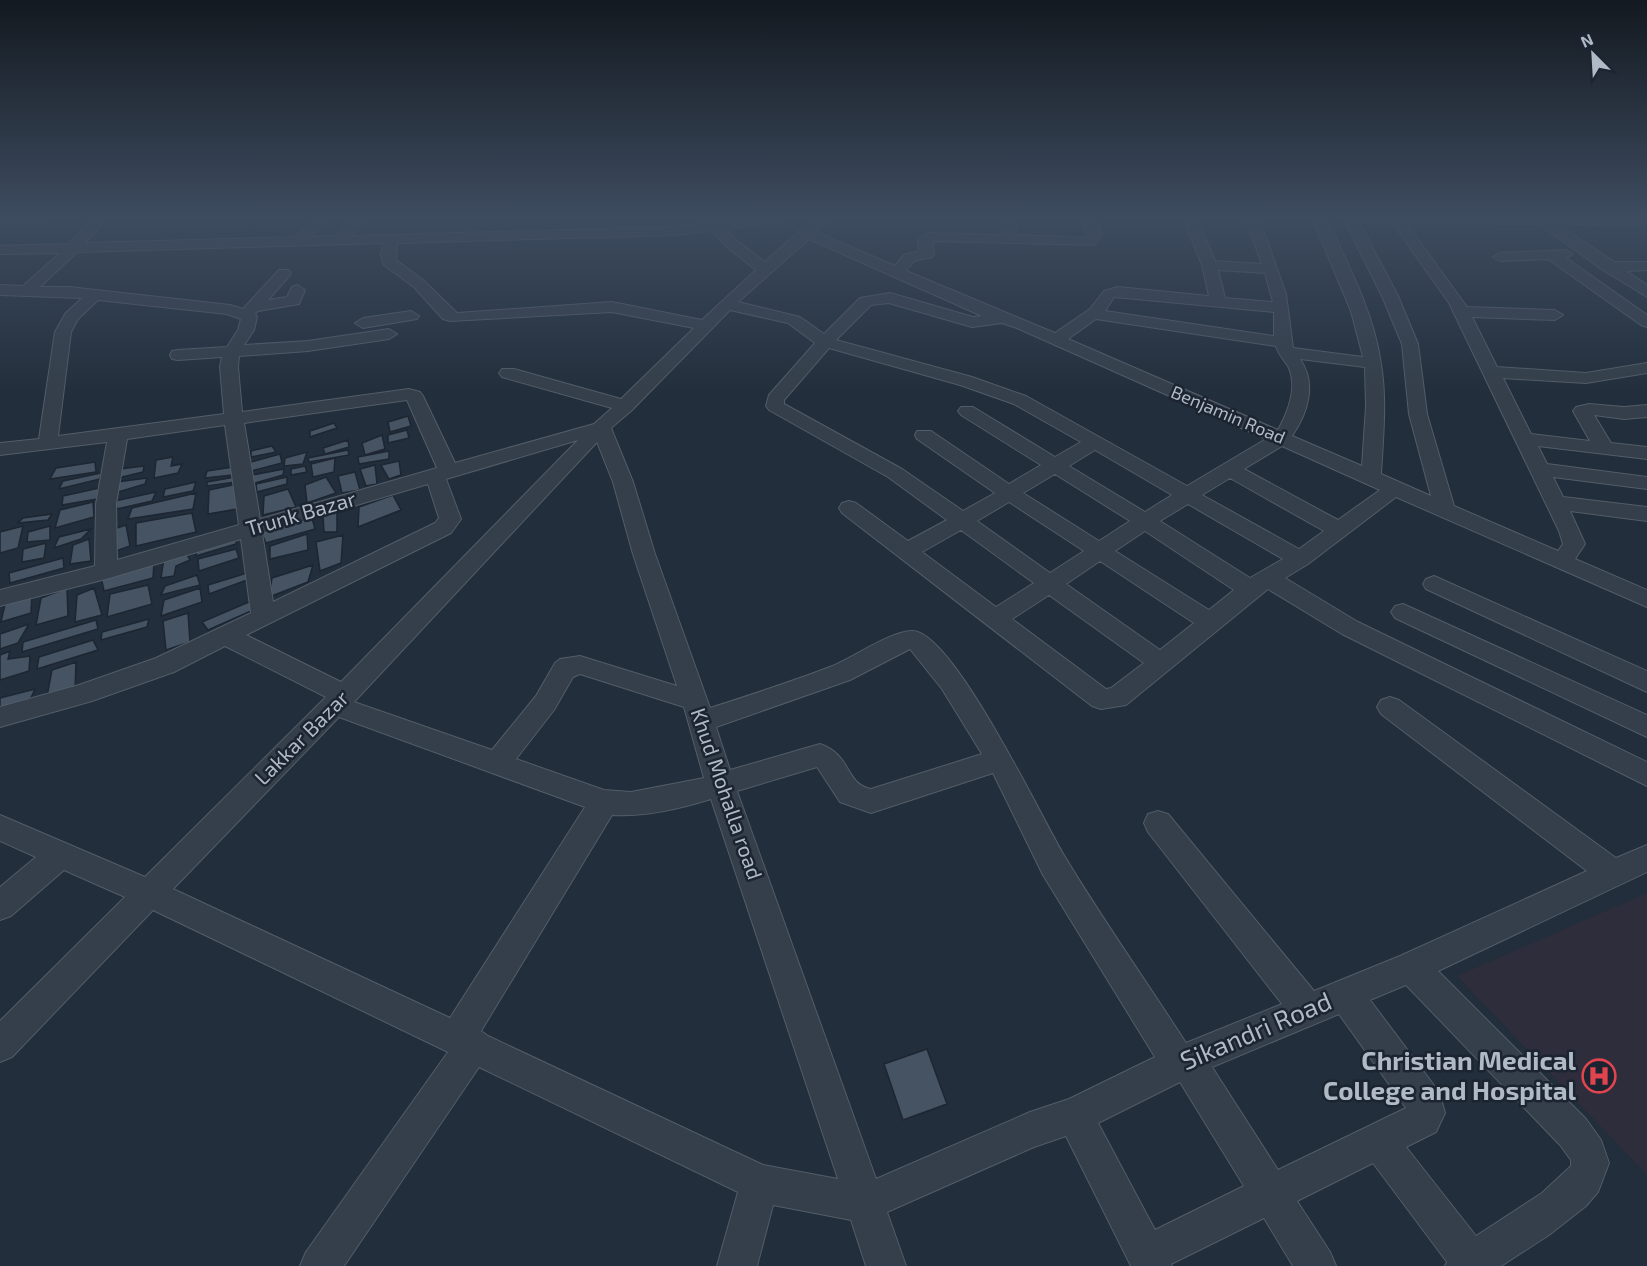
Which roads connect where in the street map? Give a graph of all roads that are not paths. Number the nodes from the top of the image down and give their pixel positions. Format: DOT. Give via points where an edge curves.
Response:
graph roads {
  1 [pos="42,277"];
  2 [pos="280,277"];
  3 [pos="410,277"];
  4 [pos="756,277"];
  5 [pos="910,277"];
  6 [pos="1212,277"];
  7 [pos="1273,277"];
  8 [pos="1343,277"];
  9 [pos="1380,277"];
  10 [pos="1437,277"];
  11 [pos="1583,277"];
  12 [pos="1624,277"];
  13 [pos="0,290"];
  14 [pos="28,290"];
  15 [pos="297,290"];
  16 [pos="1647,292"];
  17 [pos="94,295"];
  18 [pos="1218,302"];
  19 [pos="727,305"];
  20 [pos="1281,308"];
  21 [pos="250,311"];
  22 [pos="1461,312"];
  23 [pos="1094,314"];
  24 [pos="1555,315"];
  25 [pos="411,316"];
  26 [pos="1003,318"];
  27 [pos="1647,322"];
  28 [pos="707,326"];
  29 [pos="389,334"];
  30 [pos="1055,340"];
  31 [pos="825,342"];
  32 [pos="237,343"];
  33 [pos="1285,347"];
  34 [pos="178,355"];
  35 [pos="1373,363"];
  36 [pos="1644,371"];
  37 [pos="1492,372"];
  38 [pos="508,373"];
  39 [pos="626,406"];
  40 [pos="967,411"];
  41 [pos="1647,411"];
  42 [pos="234,420"];
  43 [pos="601,427"];
  44 [pos="118,435"];
  45 [pos="924,435"];
  46 [pos="1281,438"];
  47 [pos="1524,439"];
  48 [pos="1095,442"];
  49 [pos="48,443"];
  50 [pos="1604,448"];
  51 [pos="0,449"];
  52 [pos="1647,453"];
  53 [pos="1053,466"];
  54 [pos="1229,469"];
  55 [pos="1538,469"];
  56 [pos="442,474"];
  57 [pos="1371,477"];
  58 [pos="1647,483"];
  59 [pos="1395,488"];
  60 [pos="1009,493"];
  61 [pos="1189,496"];
  62 [pos="1554,502"];
  63 [pos="849,508"];
  64 [pos="1446,510"];
  65 [pos="1647,514"];
  66 [pos="1145,521"];
  67 [pos="960,522"];
  68 [pos="252,528"];
  69 [pos="1339,530"];
  70 [pos="907,551"];
  71 [pos="1098,551"];
  72 [pos="1300,559"];
  73 [pos="1562,562"];
  74 [pos="106,571"];
  75 [pos="1259,583"];
  76 [pos="1050,584"];
  77 [pos="1434,584"];
  78 [pos="0,598"];
  79 [pos="1647,599"];
  80 [pos="1403,612"];
  81 [pos="263,616"];
  82 [pos="997,618"];
  83 [pos="1209,621"];
  84 [pos="225,635"];
  85 [pos="1161,663"];
  86 [pos="1647,682"];
  87 [pos="339,700"];
  88 [pos="1390,707"];
  89 [pos="698,711"];
  90 [pos="0,717"];
  91 [pos="1647,727"];
  92 [pos="1000,760"];
  93 [pos="497,764"];
  94 [pos="1647,775"];
  95 [pos="720,784"];
  96 [pos="604,802"];
  97 [pos="1158,823"];
  98 [pos="0,828"];
  99 [pos="60,855"];
  100 [pos="1647,858"];
  101 [pos="1613,873"];
  102 [pos="149,893"];
  103 [pos="0,906"];
  104 [pos="1411,967"];
  105 [pos="1344,993"];
  106 [pos="1307,1009"];
  107 [pos="465,1042"];
  108 [pos="0,1045"];
  109 [pos="1183,1062"];
  110 [pos="1075,1115"];
  111 [pos="1378,1140"];
  112 [pos="760,1183"];
  113 [pos="1270,1193"];
  114 [pos="864,1203"];
  115 [pos="1149,1261"];
  116 [pos="1468,1264"];
  117 [pos="320,1266"];
  118 [pos="737,1266"];
  119 [pos="886,1266"];
  120 [pos="1316,1266"];
  1 -- 14 [label="street"];
  2 -- 21 [label="street"];
  3 -- 28 [label="street" via="449,316 456,318 612,307"];
  4 -- 19 [label="street"];
  5 -- 26 [label="street, Benjamin Road"];
  6 -- 18 [label="street"];
  7 -- 20 [label="street"];
  8 -- 35 [label="street"];
  9 -- 64 [label="street" via="1410,344 1418,414"];
  10 -- 22 [label="street"];
  11 -- 27 [label="street"];
  12 -- 16 [label="street"];
  13 -- 14 [label="street"];
  14 -- 17 [label="street"];
  15 -- 21 [label="street" via="293,301"];
  17 -- 21 [label="street"];
  17 -- 49 [label="street" via="71,317 63,332"];
  18 -- 20 [label="street"];
  18 -- 23 [label="street" via="1118,292 1104,297"];
  19 -- 28 [label="street"];
  19 -- 31 [label="street" via="788,318"];
  20 -- 33 [label="street"];
  21 -- 32 [label="street"];
  22 -- 24 [label="street"];
  22 -- 37 [label="street"];
  23 -- 30 [label="street"];
  23 -- 33 [label="street"];
  25 -- 32 [label="street"];
  26 -- 30 [label="street, Benjamin Road"];
  26 -- 31 [label="street" via="972,322 879,298 866,302"];
  28 -- 39 [label="street"];
  29 -- 32 [label="street" via="308,346"];
  30 -- 46 [label="street, Benjamin Road"];
  31 -- 48 [label="street" via="1003,393"];
  31 -- 67 [label="street" via="775,399 775,406 877,462"];
  32 -- 34 [label="street"];
  32 -- 42 [label="street" via="229,366"];
  33 -- 35 [label="street"];
  33 -- 46 [label="street" via="1301,378 1294,418"];
  35 -- 57 [label="street"];
  36 -- 37 [label="street" via="1586,378"];
  37 -- 47 [label="street"];
  38 -- 39 [label="street"];
  39 -- 43 [label="street"];
  40 -- 53 [label="street"];
  41 -- 50 [label="street" via="1582,411"];
  42 -- 44 [label="street"];
  42 -- 56 [label="street" via="409,394 414,396"];
  42 -- 68 [label="street"];
  43 -- 56 [label="street, Trunk Bazar"];
  43 -- 87 [label="street, Lakkar Bazar"];
  43 -- 89 [label="street, Khud Mohalla road" via="623,482"];
  44 -- 49 [label="street"];
  44 -- 74 [label="street" via="106,504"];
  45 -- 60 [label="street"];
  46 -- 54 [label="street"];
  46 -- 57 [label="street, Benjamin Road"];
  47 -- 50 [label="street"];
  47 -- 55 [label="street"];
  48 -- 53 [label="street"];
  48 -- 61 [label="street"];
  49 -- 51 [label="street"];
  50 -- 52 [label="street"];
  53 -- 60 [label="street"];
  53 -- 66 [label="street"];
  54 -- 61 [label="street"];
  54 -- 69 [label="street"];
  55 -- 58 [label="street"];
  55 -- 62 [label="street"];
  56 -- 68 [label="street, Trunk Bazar"];
  56 -- 81 [label="street" via="450,519 442,528"];
  57 -- 59 [label="street, Benjamin Road"];
  59 -- 64 [label="street, Benjamin Road"];
  59 -- 69 [label="street"];
  60 -- 67 [label="street"];
  60 -- 71 [label="street"];
  61 -- 66 [label="street"];
  61 -- 72 [label="street"];
  62 -- 65 [label="street"];
  62 -- 73 [label="street" via="1574,540"];
  63 -- 70 [label="street"];
  64 -- 73 [label="street, Benjamin Road"];
  66 -- 71 [label="street"];
  66 -- 75 [label="street"];
  67 -- 70 [label="street"];
  67 -- 76 [label="street"];
  68 -- 74 [label="street, Trunk Bazar"];
  68 -- 81 [label="street"];
  69 -- 72 [label="street"];
  70 -- 82 [label="street"];
  71 -- 76 [label="street"];
  71 -- 83 [label="street"];
  72 -- 75 [label="street"];
  73 -- 79 [label="street, Benjamin Road"];
  74 -- 78 [label="street, Trunk Bazar"];
  75 -- 83 [label="street"];
  75 -- 94 [label="street"];
  76 -- 82 [label="street"];
  76 -- 85 [label="street"];
  77 -- 86 [label="street"];
  80 -- 91 [label="street"];
  81 -- 84 [label="street"];
  82 -- 85 [label="street" via="1101,699 1117,698"];
  83 -- 85 [label="street"];
  84 -- 87 [label="street"];
  84 -- 90 [label="street" via="156,668"];
  87 -- 93 [label="street"];
  87 -- 102 [label="street, Lakkar Bazar"];
  88 -- 101 [label="street"];
  89 -- 92 [label="street" via="841,673 913,640 921,644 951,682"];
  89 -- 93 [label="street" via="580,665 569,666"];
  89 -- 95 [label="street, Khud Mohalla road"];
  92 -- 95 [label="street" via="871,801 852,797 831,763 820,755"];
  92 -- 109 [label="street" via="1054,866"];
  93 -- 96 [label="street"];
  95 -- 96 [label="street" via="648,802"];
  95 -- 114 [label="street, Khud Mohalla road"];
  96 -- 107 [label="street"];
  97 -- 106 [label="street"];
  98 -- 99 [label="street"];
  99 -- 102 [label="street"];
  99 -- 103 [label="street"];
  100 -- 101 [label="street, Sikandri Road"];
  101 -- 104 [label="street, Sikandri Road"];
  102 -- 107 [label="street"];
  102 -- 108 [label="street, Lakkar Bazar"];
  104 -- 105 [label="street, Sikandri Road"];
  104 -- 116 [label="street" via="1573,1132 1590,1155 1586,1179 1565,1200"];
  105 -- 106 [label="street, Sikandri Road"];
  105 -- 111 [label="street" via="1426,1105 1423,1119"];
  106 -- 109 [label="street, Sikandri Road"];
  107 -- 112 [label="street"];
  107 -- 117 [label="street"];
  109 -- 110 [label="street, Sikandri Road"];
  109 -- 113 [label="street"];
  110 -- 114 [label="street, Sikandri Road" via="1030,1130"];
  110 -- 115 [label="street"];
  111 -- 113 [label="street"];
  111 -- 116 [label="street"];
  112 -- 114 [label="street"];
  112 -- 118 [label="street"];
  113 -- 115 [label="street"];
  113 -- 120 [label="street"];
  114 -- 119 [label="street, Khud Mohalla road"];
}
